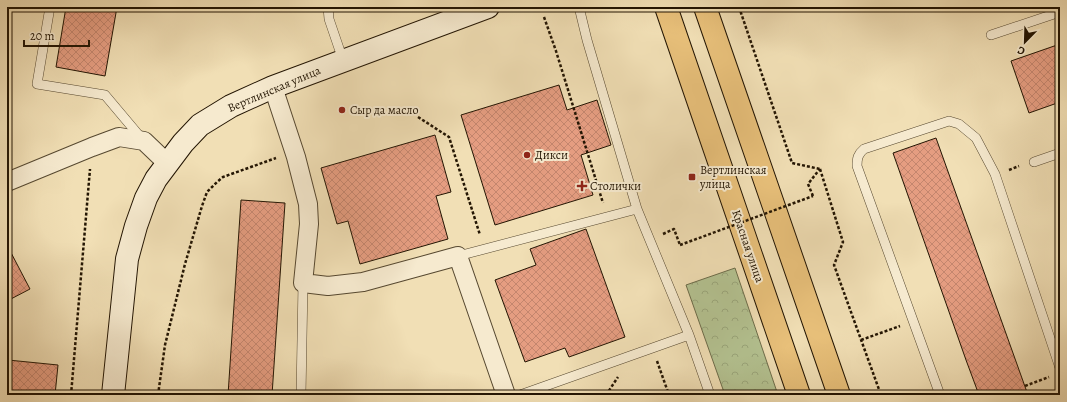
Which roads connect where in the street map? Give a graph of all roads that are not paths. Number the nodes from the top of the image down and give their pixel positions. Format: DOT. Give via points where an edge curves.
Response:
graph roads {
  1 [pos="50,7"];
  2 [pos="328,7"];
  3 [pos="488,7"];
  4 [pos="579,7"];
  5 [pos="666,7"];
  6 [pos="705,7"];
  7 [pos="1060,12"];
  8 [pos="991,35"];
  9 [pos="344,60"];
  10 [pos="273,87"];
  11 [pos="144,142"];
  12 [pos="1060,153"];
  13 [pos="1034,162"];
  14 [pos="167,163"];
  15 [pos="7,182"];
  16 [pos="637,209"];
  17 [pos="458,256"];
  18 [pos="303,284"];
  19 [pos="689,335"];
  20 [pos="1060,368"];
  21 [pos="113,395"];
  22 [pos="301,395"];
  23 [pos="506,395"];
  24 [pos="520,395"];
  25 [pos="710,395"];
  26 [pos="799,395"];
  27 [pos="839,395"];
  28 [pos="940,395"];
  1 -- 11 [label="lane" via="37,84 105,95"];
  2 -- 9 [label="lane" via="329,19"];
  3 -- 9 [label="main road, Вертлинская улица"];
  4 -- 16 [label="lane"];
  5 -- 26 [label="highway, Красная улица"];
  6 -- 27 [label="highway"];
  7 -- 8 [label="lane"];
  9 -- 10 [label="main road, Вертлинская улица"];
  10 -- 14 [label="main road, Вертлинская улица" via="231,106 200,125"];
  10 -- 18 [label="street" via="308,204 309,224"];
  11 -- 14 [label="street"];
  11 -- 15 [label="street" via="119,137"];
  12 -- 13 [label="lane"];
  14 -- 21 [label="main road, Вертлинская улица" via="146,198 127,259"];
  16 -- 17 [label="lane"];
  16 -- 19 [label="lane"];
  17 -- 18 [label="street" via="363,282 328,286"];
  17 -- 23 [label="street"];
  18 -- 22 [label="lane"];
  19 -- 24 [label="lane"];
  19 -- 25 [label="lane"];
  20 -- 28 [label="lane" via="995,174 976,138 954,121 949,121 864,149 858,155 857,166"];
}
